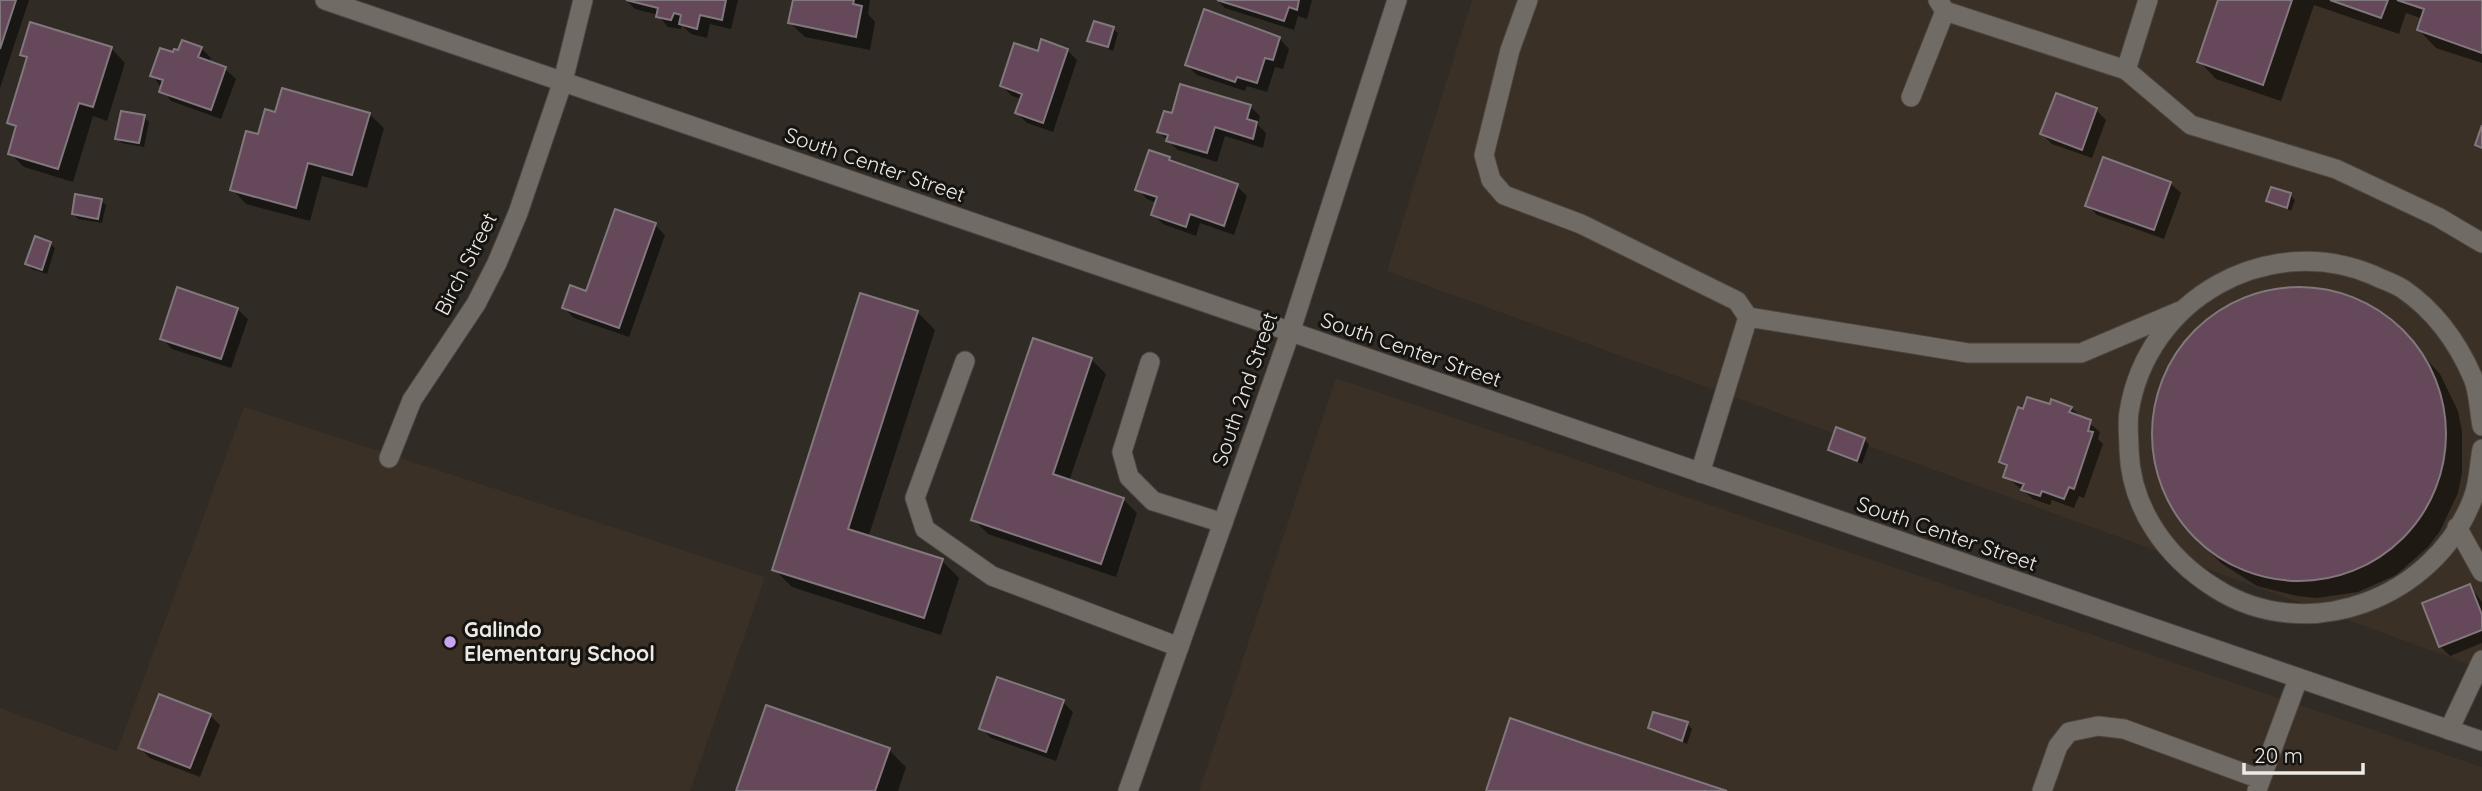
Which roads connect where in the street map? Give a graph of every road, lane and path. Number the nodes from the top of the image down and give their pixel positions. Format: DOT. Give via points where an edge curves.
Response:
graph roads {
  1 [pos="325,0"];
  2 [pos="583,0"];
  3 [pos="1397,0"];
  4 [pos="1528,0"];
  5 [pos="2148,0"];
  6 [pos="1941,6"];
  7 [pos="2126,70"];
  8 [pos="563,81"];
  9 [pos="1911,97"];
  10 [pos="2482,243"];
  11 [pos="2180,311"];
  12 [pos="1748,317"];
  13 [pos="1290,333"];
  14 [pos="965,361"];
  15 [pos="1150,362"];
  16 [pos="2482,426"];
  17 [pos="2482,449"];
  18 [pos="390,458"];
  19 [pos="1700,473"];
  20 [pos="1223,523"];
  21 [pos="2457,527"];
  22 [pos="2482,572"];
  23 [pos="1179,647"];
  24 [pos="2482,660"];
  25 [pos="2298,679"];
  26 [pos="2449,730"];
  27 [pos="2482,741"];
  28 [pos="2258,785"];
  29 [pos="1128,791"];
  30 [pos="2042,791"];
  1 -- 8 [label="street, South Center Street"];
  2 -- 8 [label="street, Birch Street"];
  3 -- 13 [label="street, South 2nd Street"];
  4 -- 12 [label="street" via="1510,50 1484,155 1491,180 1504,195 1581,224 1737,301"];
  5 -- 7 [label="street"];
  6 -- 7 [label="street"];
  6 -- 9 [label="street"];
  7 -- 10 [label="street" via="2191,125 2336,169"];
  8 -- 13 [label="street, South Center Street"];
  8 -- 18 [label="street, Birch Street" via="497,262 476,304 412,400"];
  11 -- 12 [label="street" via="2081,353 1968,354"];
  11 -- 16 [label="street" via="2229,276 2287,260 2347,264 2402,288 2446,327 2474,380"];
  11 -- 21 [label="street" via="2146,357 2129,413 2129,436 2130,470 2150,525 2186,570 2235,601 2291,614 2349,610 2403,587 2445,547"];
  12 -- 19 [label="street"];
  13 -- 19 [label="street, South Center Street"];
  13 -- 20 [label="street, South 2nd Street"];
  14 -- 23 [label="street" via="915,498 925,529 992,576"];
  15 -- 20 [label="street" via="1122,452 1129,477 1153,500"];
  17 -- 21 [label="street" via="2473,497"];
  19 -- 25 [label="street, South Center Street"];
  20 -- 23 [label="street, South 2nd Street"];
  21 -- 22 [label="street"];
  23 -- 29 [label="street, South 2nd Street"];
  24 -- 26 [label="street"];
  25 -- 26 [label="street, South Center Street"];
  25 -- 28 [label="street"];
  26 -- 27 [label="street, South Center Street"];
  28 -- 30 [label="street" via="2124,729 2098,726 2069,732 2058,746"];
}
